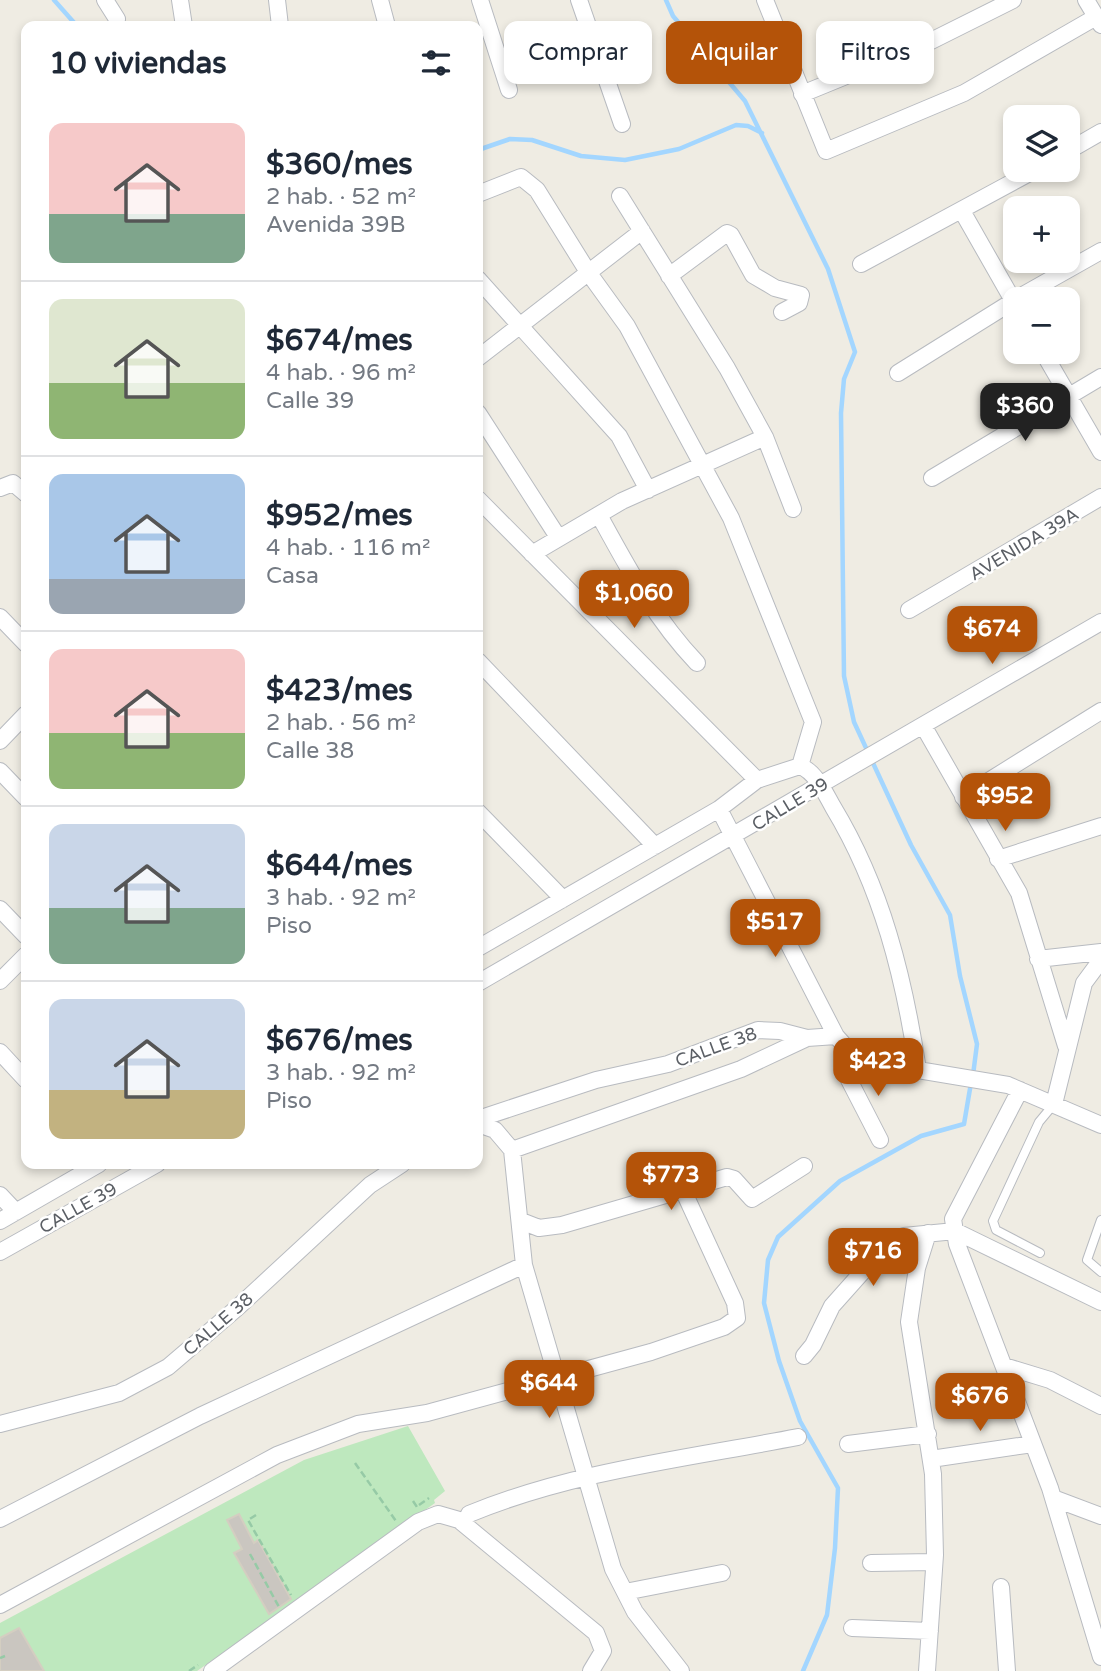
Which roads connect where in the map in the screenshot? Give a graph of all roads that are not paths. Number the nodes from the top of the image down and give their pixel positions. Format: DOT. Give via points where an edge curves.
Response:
graph roads {
  1 [pos="105,0"];
  2 [pos="180,0"];
  3 [pos="277,0"];
  4 [pos="380,0"];
  5 [pos="480,0"];
  6 [pos="579,0"];
  7 [pos="765,0"];
  8 [pos="1013,0"];
  9 [pos="1086,0"];
  10 [pos="117,19"];
  11 [pos="183,21"];
  12 [pos="279,21"];
  13 [pos="386,21"];
  14 [pos="1098,21"];
  15 [pos="509,90"];
  16 [pos="802,94"];
  17 [pos="622,124"];
  18 [pos="1101,132"];
  19 [pos="1080,144"];
  20 [pos="1014,182"];
  21 [pos="483,192"];
  22 [pos="620,196"];
  23 [pos="962,211"];
  24 [pos="642,231"];
  25 [pos="1101,250"];
  26 [pos="861,264"];
  27 [pos="588,272"];
  28 [pos="669,275"];
  29 [pos="483,284"];
  30 [pos="1007,287"];
  31 [pos="1039,287"];
  32 [pos="1003,308"];
  33 [pos="782,312"];
  34 [pos="520,325"];
  35 [pos="483,354"];
  36 [pos="1050,364"];
  37 [pos="898,373"];
  38 [pos="1101,377"];
  39 [pos="1069,394"];
  40 [pos="483,421"];
  41 [pos="765,437"];
  42 [pos="1101,452"];
  43 [pos="704,463"];
  44 [pos="932,478"];
  45 [pos="0,488"];
  46 [pos="21,490"];
  47 [pos="648,490"];
  48 [pos="1101,498"];
  49 [pos="483,509"];
  50 [pos="793,509"];
  51 [pos="599,515"];
  52 [pos="558,537"];
  53 [pos="533,554"];
  54 [pos="909,610"];
  55 [pos="0,617"];
  56 [pos="1101,622"];
  57 [pos="21,639"];
  58 [pos="697,663"];
  59 [pos="483,666"];
  60 [pos="1101,711"];
  61 [pos="21,719"];
  62 [pos="924,727"];
  63 [pos="0,741"];
  64 [pos="800,766"];
  65 [pos="0,771"];
  66 [pos="757,780"];
  67 [pos="821,786"];
  68 [pos="21,793"];
  69 [pos="963,797"];
  70 [pos="719,809"];
  71 [pos="483,817"];
  72 [pos="1101,826"];
  73 [pos="732,838"];
  74 [pos="655,846"];
  75 [pos="998,859"];
  76 [pos="563,899"];
  77 [pos="0,909"];
  78 [pos="21,931"];
  79 [pos="483,945"];
  80 [pos="1101,952"];
  81 [pos="1038,959"];
  82 [pos="21,960"];
  83 [pos="1101,960"];
  84 [pos="483,980"];
  85 [pos="0,981"];
  86 [pos="836,1036"];
  87 [pos="807,1038"];
  88 [pos="1066,1046"];
  89 [pos="0,1052"];
  90 [pos="853,1055"];
  91 [pos="918,1070"];
  92 [pos="21,1075"];
  93 [pos="1020,1090"];
  94 [pos="1054,1104"];
  95 [pos="483,1117"];
  96 [pos="1101,1125"];
  97 [pos="483,1126"];
  98 [pos="880,1140"];
  99 [pos="512,1150"];
  100 [pos="804,1166"];
  101 [pos="90,1169"];
  102 [pos="148,1169"];
  103 [pos="394,1169"];
  104 [pos="683,1190"];
  105 [pos="0,1195"];
  106 [pos="16,1212"];
  107 [pos="1101,1220"];
  108 [pos="0,1221"];
  109 [pos="521,1221"];
  110 [pos="955,1231"];
  111 [pos="928,1233"];
  112 [pos="0,1252"];
  113 [pos="1041,1253"];
  114 [pos="524,1265"];
  115 [pos="1101,1272"];
  116 [pos="1101,1301"];
  117 [pos="804,1356"];
  118 [pos="1004,1366"];
  119 [pos="556,1377"];
  120 [pos="1101,1406"];
  121 [pos="0,1424"];
  122 [pos="928,1434"];
  123 [pos="798,1437"];
  124 [pos="848,1444"];
  125 [pos="1033,1444"];
  126 [pos="931,1459"];
  127 [pos="584,1478"];
  128 [pos="1054,1498"];
  129 [pos="469,1514"];
  130 [pos="1101,1516"];
  131 [pos="0,1518"];
  132 [pos="934,1562"];
  133 [pos="871,1563"];
  134 [pos="722,1573"];
  135 [pos="1001,1587"];
  136 [pos="625,1592"];
  137 [pos="0,1605"];
  138 [pos="1096,1628"];
  139 [pos="852,1629"];
  140 [pos="930,1631"];
  141 [pos="1101,1657"];
  142 [pos="210,1665"];
  143 [pos="591,1671"];
  144 [pos="681,1671"];
  145 [pos="927,1671"];
  146 [pos="1007,1671"];
  1 -- 10 [label="street"];
  2 -- 11 [label="street"];
  3 -- 12 [label="street"];
  4 -- 13 [label="street"];
  5 -- 15 [label="street"];
  6 -- 17 [label="street"];
  7 -- 16 [label="street"];
  8 -- 16 [label="street" via="929,42"];
  9 -- 14 [label="street"];
  14 -- 16 [label="street" via="964,93 826,151"];
  18 -- 19 [label="street"];
  20 -- 23 [label="street"];
  21 -- 27 [label="street" via="508,180 526,178"];
  22 -- 24 [label="street"];
  23 -- 26 [label="street"];
  23 -- 30 [label="street"];
  24 -- 27 [label="street"];
  24 -- 28 [label="street"];
  25 -- 31 [label="street"];
  27 -- 34 [label="street"];
  27 -- 43 [label="street" via="627,326"];
  28 -- 33 [label="street" via="727,233 753,275 775,288 801,295 799,303"];
  28 -- 41 [label="street"];
  29 -- 34 [label="street"];
  32 -- 37 [label="street"];
  34 -- 35 [label="street"];
  34 -- 47 [label="street" via="619,436"];
  36 -- 39 [label="street"];
  38 -- 39 [label="street"];
  39 -- 42 [label="street"];
  39 -- 44 [label="street"];
  40 -- 52 [label="street"];
  41 -- 43 [label="street"];
  41 -- 50 [label="street"];
  43 -- 47 [label="street"];
  43 -- 64 [label="street" via="732,518 813,722"];
  45 -- 46 [label="street" via="13,483"];
  47 -- 51 [label="street"];
  48 -- 54 [label="street, AVENIDA 39A"];
  49 -- 53 [label="street"];
  51 -- 52 [label="street"];
  51 -- 58 [label="street" via="670,635"];
  52 -- 53 [label="street"];
  53 -- 66 [label="street"];
  55 -- 57 [label="street"];
  56 -- 62 [label="street, CALLE 39"];
  59 -- 74 [label="street"];
  60 -- 69 [label="street"];
  61 -- 63 [label="street"];
  62 -- 67 [label="street, CALLE 39"];
  62 -- 69 [label="street"];
  64 -- 66 [label="street"];
  64 -- 67 [label="street"];
  65 -- 68 [label="street"];
  66 -- 70 [label="street"];
  67 -- 73 [label="street, CALLE 39"];
  67 -- 91 [label="street" via="874,888 892,940"];
  69 -- 75 [label="street"];
  70 -- 73 [label="street"];
  70 -- 74 [label="street"];
  71 -- 76 [label="street"];
  72 -- 75 [label="street"];
  73 -- 84 [label="street, CALLE 39"];
  73 -- 86 [label="street"];
  74 -- 76 [label="street"];
  75 -- 81 [label="street" via="1018,893"];
  76 -- 79 [label="street"];
  77 -- 78 [label="street"];
  80 -- 81 [label="street"];
  81 -- 88 [label="street"];
  82 -- 85 [label="street"];
  83 -- 88 [label="street" via="1084,983"];
  86 -- 87 [label="street, CALLE 38"];
  86 -- 90 [label="street"];
  87 -- 95 [label="street, CALLE 38" via="758,1030 668,1064 596,1080"];
  87 -- 99 [label="street" via="741,1069"];
  88 -- 94 [label="street"];
  89 -- 92 [label="street"];
  90 -- 91 [label="street"];
  90 -- 98 [label="street" via="846,1074"];
  91 -- 93 [label="street"];
  93 -- 94 [label="street"];
  93 -- 110 [label="street" via="953,1219"];
  94 -- 96 [label="street"];
  94 -- 113 [label="lane" via="1039,1122 993,1221 996,1230"];
  97 -- 99 [label="street" via="495,1130"];
  99 -- 109 [label="street"];
  100 -- 104 [label="street" via="752,1199 727,1177"];
  101 -- 106 [label="street"];
  102 -- 112 [label="street, CALLE 39"];
  103 -- 121 [label="street, CALLE 38" via="370,1185 168,1367 119,1392"];
  104 -- 109 [label="street" via="562,1225 539,1228"];
  104 -- 119 [label="street" via="735,1303 737,1318 724,1327 651,1352"];
  105 -- 106 [label="street"];
  106 -- 108 [label="street"];
  107 -- 115 [label="lane" via="1087,1261"];
  109 -- 114 [label="street"];
  110 -- 111 [label="street"];
  110 -- 116 [label="street"];
  110 -- 118 [label="street"];
  111 -- 117 [label="street" via="904,1236 881,1251 832,1306"];
  111 -- 122 [label="street" via="909,1322"];
  114 -- 119 [label="street"];
  114 -- 131 [label="street" via="200,1416"];
  118 -- 120 [label="street" via="1050,1380"];
  118 -- 125 [label="street"];
  119 -- 127 [label="street"];
  119 -- 137 [label="street" via="316,1438"];
  122 -- 124 [label="street"];
  122 -- 126 [label="street"];
  123 -- 127 [label="street"];
  125 -- 126 [label="street"];
  125 -- 128 [label="street"];
  126 -- 132 [label="street"];
  127 -- 129 [label="street"];
  127 -- 136 [label="street" via="613,1569"];
  128 -- 130 [label="street"];
  128 -- 138 [label="street"];
  132 -- 133 [label="street"];
  132 -- 140 [label="street"];
  134 -- 136 [label="street"];
  135 -- 146 [label="street"];
  136 -- 144 [label="street" via="660,1648"];
  138 -- 141 [label="street"];
  139 -- 140 [label="street"];
  140 -- 145 [label="street"];
  142 -- 143 [label="street" via="418,1522 438,1514 459,1520 596,1633 603,1651"];
}
